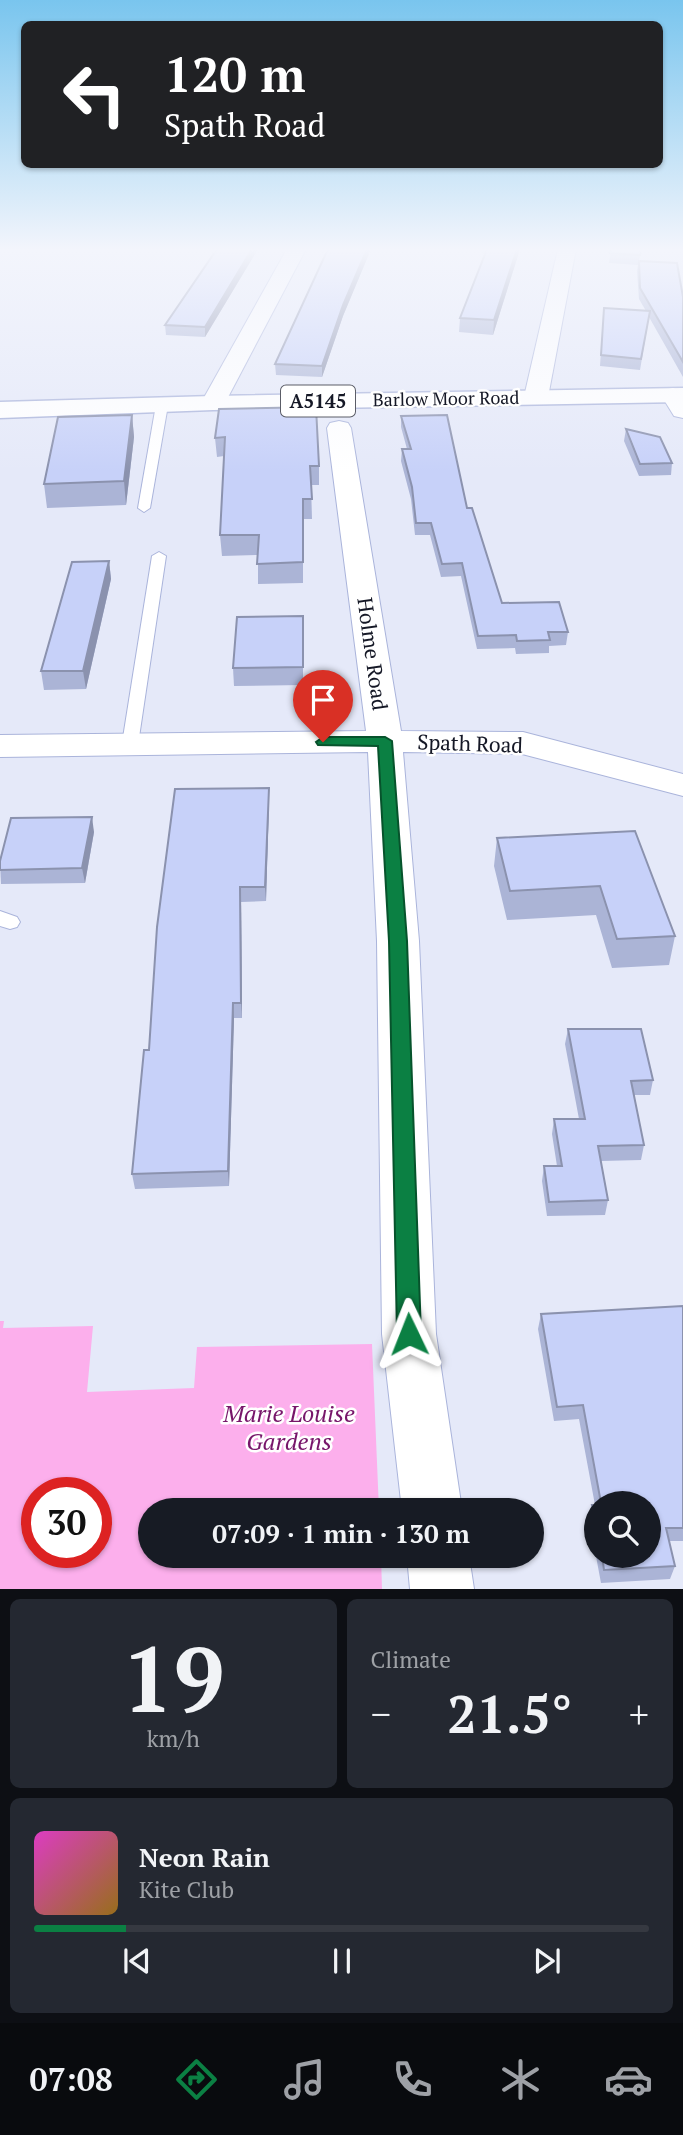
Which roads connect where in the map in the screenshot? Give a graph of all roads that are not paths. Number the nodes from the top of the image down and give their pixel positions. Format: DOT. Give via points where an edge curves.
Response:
graph roads {
  1 [pos="257,323"];
  2 [pos="552,323"];
  3 [pos="536,397"];
  4 [pos="680,401"];
  5 [pos="213,403"];
  6 [pos="162,405"];
  7 [pos="0,411"];
  8 [pos="340,428"];
  9 [pos="144,508"];
  10 [pos="159,556"];
  11 [pos="385,741"];
  12 [pos="130,744"];
  13 [pos="0,746"];
  14 [pos="683,785"];
  15 [pos="430,1498"];
  16 [pos="439,1568"];
  17 [pos="442,1589"];
  1 -- 5 [label="street"];
  2 -- 3 [label="street"];
  3 -- 4 [label="main road, Barlow Moor Road / A5145"];
  3 -- 5 [label="main road, Barlow Moor Road / A5145"];
  5 -- 6 [label="main road, Barlow Moor Road / A5145"];
  6 -- 7 [label="main road, Barlow Moor Road / A5145"];
  6 -- 9 [label="lane"];
  8 -- 11 [label="street, Holme Road"];
  10 -- 12 [label="lane"];
  11 -- 12 [label="street, Spath Road"];
  11 -- 14 [label="street, Spath Road" via="523,743"];
  11 -- 15 [label="street, Holme Road" via="398,941 409,1334"];
  12 -- 13 [label="street, Spath Road"];
  16 -- 17 [label="street"];
}
